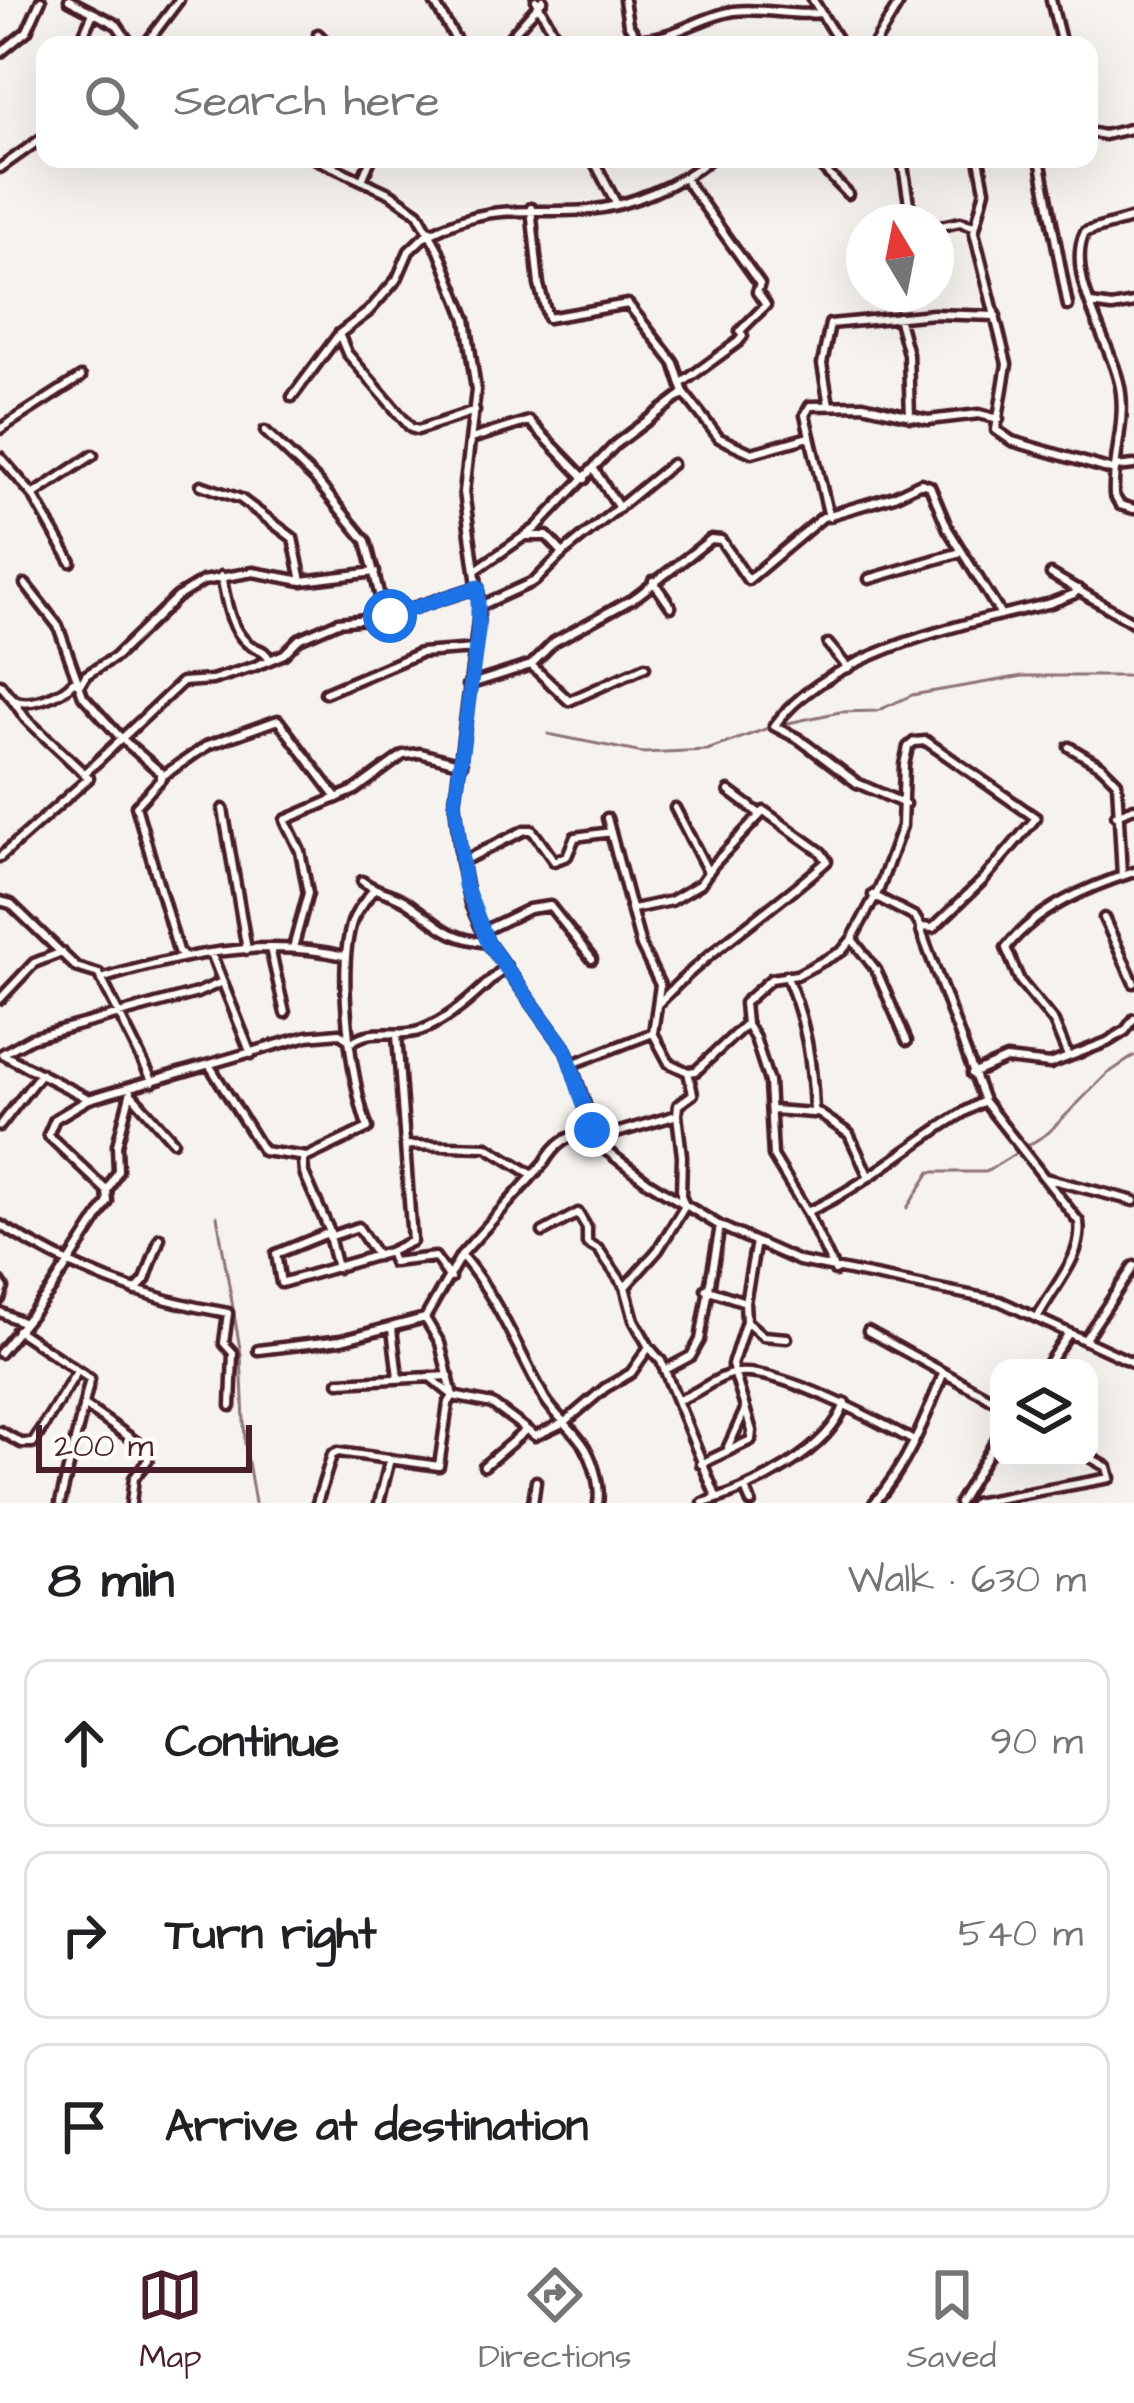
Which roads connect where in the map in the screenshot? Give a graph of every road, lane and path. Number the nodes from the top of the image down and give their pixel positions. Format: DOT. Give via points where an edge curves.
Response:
graph roads {
  1 [pos="41,0"];
  2 [pos="69,0"];
  3 [pos="179,0"];
  4 [pos="433,0"];
  5 [pos="624,0"];
  6 [pos="813,0"];
  7 [pos="901,0"];
  8 [pos="1051,0"];
  9 [pos="540,2"];
  10 [pos="93,13"];
  11 [pos="821,13"];
  12 [pos="83,36"];
  13 [pos="126,36"];
  14 [pos="152,36"];
  15 [pos="454,36"];
  16 [pos="511,36"];
  17 [pos="556,36"];
  18 [pos="637,36"];
  19 [pos="663,36"];
  20 [pos="835,36"];
  21 [pos="879,36"];
  22 [pos="1060,36"];
  23 [pos="0,53"];
  24 [pos="1134,128"];
  25 [pos="1098,133"];
  26 [pos="36,142"];
  27 [pos="0,168"];
  28 [pos="336,168"];
  29 [pos="367,168"];
  30 [pos="598,168"];
  31 [pos="698,168"];
  32 [pos="823,168"];
  33 [pos="903,168"];
  34 [pos="981,168"];
  35 [pos="1042,168"];
  36 [pos="684,178"];
  37 [pos="362,180"];
  38 [pos="848,194"];
  39 [pos="616,203"];
  40 [pos="909,204"];
  41 [pos="531,208"];
  42 [pos="1134,218"];
  43 [pos="954,223"];
  44 [pos="974,226"];
  45 [pos="430,232"];
  46 [pos="1134,303"];
  47 [pos="1091,304"];
  48 [pos="1068,306"];
  49 [pos="995,316"];
  50 [pos="898,317"];
  51 [pos="339,334"];
  52 [pos="81,377"];
  53 [pos="682,382"];
  54 [pos="684,393"];
  55 [pos="292,397"];
  56 [pos="830,406"];
  57 [pos="476,410"];
  58 [pos="910,417"];
  59 [pos="999,418"];
  60 [pos="0,429"];
  61 [pos="265,431"];
  62 [pos="809,437"];
  63 [pos="471,440"];
  64 [pos="93,454"];
  65 [pos="0,457"];
  66 [pos="672,464"];
  67 [pos="1134,465"];
  68 [pos="1115,469"];
  69 [pos="594,470"];
  70 [pos="585,479"];
  71 [pos="200,485"];
  72 [pos="33,495"];
  73 [pos="619,508"];
  74 [pos="1134,509"];
  75 [pos="829,517"];
  76 [pos="526,536"];
  77 [pos="961,552"];
  78 [pos="563,553"];
  79 [pos="71,562"];
  80 [pos="476,570"];
  81 [pos="375,572"];
  82 [pos="1052,574"];
  83 [pos="221,576"];
  84 [pos="869,579"];
  85 [pos="302,580"];
  86 [pos="653,581"];
  87 [pos="25,584"];
  88 [pos="478,587"];
  89 [pos="1078,589"];
  90 [pos="480,607"];
  91 [pos="671,608"];
  92 [pos="1001,615"];
  93 [pos="386,617"];
  94 [pos="1134,623"];
  95 [pos="828,644"];
  96 [pos="475,649"];
  97 [pos="270,660"];
  98 [pos="532,665"];
  99 [pos="644,667"];
  100 [pos="848,668"];
  101 [pos="0,684"];
  102 [pos="81,684"];
  103 [pos="468,685"];
  104 [pos="325,692"];
  105 [pos="12,699"];
  106 [pos="120,737"];
  107 [pos="1069,748"];
  108 [pos="462,764"];
  109 [pos="84,774"];
  110 [pos="160,777"];
  111 [pos="729,791"];
  112 [pos="337,798"];
  113 [pos="905,804"];
  114 [pos="675,808"];
  115 [pos="1134,808"];
  116 [pos="223,809"];
  117 [pos="760,814"];
  118 [pos="1116,815"];
  119 [pos="607,818"];
  120 [pos="611,832"];
  121 [pos="0,857"];
  122 [pos="461,862"];
  123 [pos="708,872"];
  124 [pos="1134,872"];
  125 [pos="1122,876"];
  126 [pos="362,881"];
  127 [pos="373,890"];
  128 [pos="873,895"];
  129 [pos="0,901"];
  130 [pos="633,909"];
  131 [pos="1104,918"];
  132 [pos="922,927"];
  133 [pos="482,931"];
  134 [pos="852,938"];
  135 [pos="488,943"];
  136 [pos="271,948"];
  137 [pos="292,948"];
  138 [pos="247,950"];
  139 [pos="64,952"];
  140 [pos="211,953"];
  141 [pos="346,956"];
  142 [pos="184,957"];
  143 [pos="592,959"];
  144 [pos="506,966"];
  145 [pos="786,975"];
  146 [pos="101,980"];
  147 [pos="222,982"];
  148 [pos="1134,983"];
  149 [pos="0,999"];
  150 [pos="658,1004"];
  151 [pos="120,1012"];
  152 [pos="285,1012"];
  153 [pos="1134,1019"];
  154 [pos="746,1024"];
  155 [pos="653,1033"];
  156 [pos="397,1035"];
  157 [pos="907,1041"];
  158 [pos="352,1042"];
  159 [pos="1,1053"];
  160 [pos="251,1054"];
  161 [pos="1068,1056"];
  162 [pos="572,1064"];
  163 [pos="210,1066"];
  164 [pos="41,1072"];
  165 [pos="688,1072"];
  166 [pos="972,1074"];
  167 [pos="153,1082"];
  168 [pos="133,1092"];
  169 [pos="89,1099"];
  170 [pos="984,1101"];
  171 [pos="772,1110"];
  172 [pos="817,1113"];
  173 [pos="677,1114"];
  174 [pos="0,1126"];
  175 [pos="592,1130"];
  176 [pos="596,1138"];
  177 [pos="173,1141"];
  178 [pos="406,1145"];
  179 [pos="307,1157"];
  180 [pos="868,1174"];
  181 [pos="533,1175"];
  182 [pos="1045,1178"];
  183 [pos="107,1191"];
  184 [pos="1134,1201"];
  185 [pos="685,1205"];
  186 [pos="808,1212"];
  187 [pos="0,1225"];
  188 [pos="720,1226"];
  189 [pos="542,1232"];
  190 [pos="330,1235"];
  191 [pos="160,1238"];
  192 [pos="757,1242"];
  193 [pos="389,1252"];
  194 [pos="461,1255"];
  195 [pos="377,1256"];
  196 [pos="72,1261"];
  197 [pos="1134,1266"];
  198 [pos="337,1268"];
  199 [pos="835,1271"];
  200 [pos="450,1278"];
  201 [pos="0,1282"];
  202 [pos="625,1287"];
  203 [pos="706,1289"];
  204 [pos="135,1291"];
  205 [pos="0,1299"];
  206 [pos="745,1302"];
  207 [pos="2,1315"];
  208 [pos="425,1318"];
  209 [pos="1037,1318"];
  210 [pos="746,1321"];
  211 [pos="19,1326"];
  212 [pos="392,1329"];
  213 [pos="868,1331"];
  214 [pos="1069,1333"];
  215 [pos="787,1338"];
  216 [pos="1085,1339"];
  217 [pos="649,1347"];
  218 [pos="258,1350"];
  219 [pos="0,1353"];
  220 [pos="1051,1359"];
  221 [pos="1134,1363"];
  222 [pos="664,1370"];
  223 [pos="76,1373"];
  224 [pos="733,1373"];
  225 [pos="943,1374"];
  226 [pos="449,1376"];
  227 [pos="398,1377"];
  228 [pos="430,1377"];
  229 [pos="339,1382"];
  230 [pos="453,1396"];
  231 [pos="990,1398"];
  232 [pos="678,1400"];
  233 [pos="845,1403"];
  234 [pos="85,1406"];
  235 [pos="231,1406"];
  236 [pos="745,1409"];
  237 [pos="565,1422"];
  238 [pos="526,1430"];
  239 [pos="0,1431"];
  240 [pos="912,1440"];
  241 [pos="727,1450"];
  242 [pos="990,1451"];
  243 [pos="390,1459"];
  244 [pos="1098,1462"];
  245 [pos="701,1464"];
  246 [pos="484,1466"];
  247 [pos="536,1480"];
  248 [pos="745,1488"];
  249 [pos="717,1499"];
  250 [pos="61,1503"];
  251 [pos="131,1503"];
  252 [pos="317,1503"];
  253 [pos="379,1503"];
  254 [pos="533,1503"];
  255 [pos="598,1503"];
  256 [pos="703,1503"];
  257 [pos="752,1503"];
  258 [pos="874,1503"];
  259 [pos="960,1503"];
  260 [pos="974,1503"];
  1 -- 23 [label="street" via="30,27"];
  2 -- 10 [label="street"];
  3 -- 14 [label="street"];
  4 -- 15 [label="street"];
  5 -- 18 [label="street"];
  6 -- 11 [label="street"];
  7 -- 21 [label="street"];
  8 -- 22 [label="street"];
  9 -- 16 [label="street"];
  9 -- 17 [label="street"];
  10 -- 12 [label="street"];
  10 -- 13 [label="street"];
  11 -- 19 [label="street" via="738,10"];
  11 -- 20 [label="street"];
  24 -- 25 [label="street"];
  26 -- 27 [label="street"];
  28 -- 37 [label="street"];
  29 -- 37 [label="street"];
  30 -- 39 [label="street"];
  31 -- 36 [label="street"];
  32 -- 38 [label="street"];
  33 -- 40 [label="street"];
  34 -- 44 [label="street" via="985,190"];
  35 -- 48 [label="street"];
  36 -- 39 [label="street"];
  36 -- 53 [label="street" via="760,284 766,305 738,342"];
  37 -- 45 [label="street" via="418,213"];
  39 -- 41 [label="street"];
  41 -- 45 [label="street" via="470,215"];
  41 -- 53 [label="street" via="545,315 628,304"];
  42 -- 47 [label="street" via="1085,232"];
  43 -- 44 [label="street"];
  44 -- 49 [label="street"];
  45 -- 51 [label="street" via="409,251 397,279"];
  45 -- 57 [label="street" via="466,319"];
  46 -- 47 [label="street"];
  47 -- 68 [label="street" via="1121,393"];
  49 -- 50 [label="street"];
  49 -- 59 [label="street" via="1007,364"];
  50 -- 56 [label="street" via="830,324 822,364"];
  50 -- 58 [label="street"];
  51 -- 55 [label="street"];
  51 -- 57 [label="street" via="411,428"];
  52 -- 60 [label="street"];
  53 -- 54 [label="street"];
  54 -- 62 [label="street" via="719,438 743,452"];
  54 -- 69 [label="street"];
  56 -- 58 [label="street"];
  56 -- 62 [label="street" via="807,410"];
  57 -- 63 [label="street"];
  58 -- 59 [label="street"];
  59 -- 68 [label="street" via="1002,437"];
  61 -- 81 [label="street" via="366,542"];
  62 -- 75 [label="street"];
  63 -- 70 [label="street" via="529,421"];
  63 -- 80 [label="street" via="464,492"];
  64 -- 72 [label="street"];
  65 -- 72 [label="street"];
  66 -- 73 [label="street"];
  67 -- 68 [label="street"];
  68 -- 74 [label="street" via="1116,501"];
  69 -- 70 [label="street"];
  69 -- 73 [label="street"];
  70 -- 76 [label="street"];
  71 -- 85 [label="street" via="241,499 293,538"];
  72 -- 79 [label="street"];
  73 -- 78 [label="street"];
  75 -- 77 [label="street" via="926,483"];
  75 -- 86 [label="street" via="748,580 716,538"];
  76 -- 78 [label="street" via="548,536"];
  76 -- 80 [label="street"];
  77 -- 84 [label="street"];
  77 -- 92 [label="street"];
  78 -- 90 [label="street" via="535,581"];
  80 -- 88 [label="street"];
  81 -- 85 [label="street"];
  81 -- 93 [label="street"];
  82 -- 89 [label="street"];
  83 -- 85 [label="street"];
  83 -- 97 [label="street" via="231,617"];
  83 -- 102 [label="street" via="177,597"];
  86 -- 91 [label="street"];
  86 -- 98 [label="street" via="554,642"];
  87 -- 102 [label="street" via="58,626"];
  88 -- 90 [label="street"];
  88 -- 93 [label="street"];
  89 -- 92 [label="street"];
  89 -- 94 [label="street"];
  90 -- 96 [label="street"];
  92 -- 100 [label="street" via="886,648"];
  93 -- 97 [label="street" via="338,622"];
  95 -- 100 [label="street"];
  96 -- 103 [label="street"];
  96 -- 104 [label="street" via="420,653"];
  97 -- 106 [label="street" via="182,682"];
  98 -- 99 [label="street" via="569,701"];
  98 -- 103 [label="street"];
  100 -- 113 [label="street" via="793,699 774,726 857,784"];
  101 -- 105 [label="street"];
  102 -- 105 [label="street" via="50,698"];
  102 -- 106 [label="street" via="82,696"];
  103 -- 108 [label="street"];
  105 -- 109 [label="street"];
  106 -- 109 [label="street"];
  106 -- 110 [label="street"];
  107 -- 118 [label="street" via="1112,774"];
  108 -- 112 [label="street" via="403,755"];
  108 -- 122 [label="street" via="455,802"];
  109 -- 121 [label="street" via="89,778"];
  110 -- 112 [label="street" via="208,745 278,720"];
  110 -- 142 [label="street" via="136,806"];
  111 -- 117 [label="street"];
  112 -- 137 [label="street" via="285,820 308,898"];
  113 -- 128 [label="street"];
  113 -- 132 [label="street" via="908,747 926,741 1036,818 967,896 933,928"];
  114 -- 123 [label="street"];
  115 -- 118 [label="street"];
  116 -- 138 [label="street"];
  117 -- 123 [label="street"];
  117 -- 150 [label="street" via="769,811 827,861"];
  118 -- 125 [label="street"];
  119 -- 120 [label="street"];
  120 -- 122 [label="street" via="575,837 567,856 554,861 525,830"];
  120 -- 130 [label="street"];
  122 -- 133 [label="street"];
  123 -- 130 [label="street" via="670,901"];
  124 -- 125 [label="street"];
  125 -- 161 [label="street" via="1082,890 1006,948"];
  126 -- 127 [label="street"];
  127 -- 135 [label="street" via="457,937"];
  127 -- 141 [label="street" via="353,918"];
  128 -- 132 [label="street"];
  128 -- 134 [label="street"];
  129 -- 139 [label="street"];
  130 -- 150 [label="street" via="660,985"];
  131 -- 148 [label="street"];
  132 -- 166 [label="street"];
  133 -- 135 [label="street"];
  133 -- 143 [label="street" via="550,906"];
  134 -- 145 [label="street" via="834,956"];
  134 -- 157 [label="street" via="876,970"];
  135 -- 144 [label="street"];
  136 -- 137 [label="street"];
  136 -- 138 [label="street"];
  136 -- 152 [label="street"];
  137 -- 141 [label="street"];
  138 -- 140 [label="street"];
  139 -- 146 [label="street"];
  139 -- 149 [label="street" via="34,963"];
  140 -- 142 [label="street"];
  140 -- 147 [label="street"];
  141 -- 158 [label="street"];
  142 -- 146 [label="street"];
  144 -- 156 [label="street" via="454,1012"];
  144 -- 162 [label="street"];
  145 -- 154 [label="street" via="744,1003"];
  145 -- 172 [label="street" via="803,1012"];
  146 -- 151 [label="street"];
  147 -- 151 [label="street"];
  147 -- 160 [label="street"];
  150 -- 155 [label="street"];
  151 -- 159 [label="street"];
  151 -- 167 [label="street"];
  153 -- 161 [label="street" via="1107,1042"];
  154 -- 165 [label="street"];
  154 -- 171 [label="street" via="770,1082"];
  155 -- 162 [label="street"];
  155 -- 165 [label="street" via="670,1063"];
  156 -- 158 [label="street" via="364,1033"];
  156 -- 178 [label="street"];
  158 -- 160 [label="street" via="339,1034 307,1036"];
  158 -- 179 [label="street" via="368,1128"];
  159 -- 164 [label="street"];
  160 -- 163 [label="street"];
  161 -- 166 [label="street" via="1043,1064 999,1060"];
  162 -- 175 [label="street"];
  163 -- 167 [label="street"];
  163 -- 179 [label="street" via="263,1150"];
  164 -- 169 [label="street"];
  164 -- 174 [label="street"];
  165 -- 173 [label="street" via="693,1094"];
  166 -- 170 [label="street"];
  167 -- 168 [label="street"];
  168 -- 169 [label="street"];
  168 -- 177 [label="street"];
  168 -- 183 [label="street"];
  169 -- 183 [label="street" via="55,1120 48,1135"];
  170 -- 180 [label="street"];
  170 -- 182 [label="street"];
  171 -- 172 [label="street"];
  171 -- 186 [label="street" via="773,1156"];
  172 -- 180 [label="street" via="849,1134"];
  173 -- 176 [label="street"];
  173 -- 185 [label="street"];
  175 -- 176 [label="street"];
  175 -- 181 [label="street" via="562,1138"];
  176 -- 185 [label="street"];
  178 -- 181 [label="street" via="487,1147"];
  178 -- 193 [label="street" via="412,1241"];
  179 -- 190 [label="street" via="304,1173"];
  180 -- 186 [label="street"];
  181 -- 194 [label="street"];
  182 -- 184 [label="street"];
  182 -- 209 [label="street" via="1073,1210 1081,1234"];
  183 -- 196 [label="street"];
  185 -- 188 [label="street"];
  185 -- 202 [label="street"];
  186 -- 199 [label="street"];
  187 -- 196 [label="street"];
  188 -- 192 [label="street"];
  188 -- 203 [label="street"];
  189 -- 202 [label="street" via="578,1213 586,1244"];
  190 -- 195 [label="street" via="358,1227"];
  190 -- 198 [label="street"];
  190 -- 198 [label="street" via="285,1247 275,1258 281,1283"];
  191 -- 204 [label="street"];
  192 -- 199 [label="street"];
  192 -- 206 [label="street"];
  193 -- 195 [label="street"];
  193 -- 200 [label="street" via="393,1262 435,1257"];
  194 -- 200 [label="street"];
  194 -- 237 [label="street" via="487,1285"];
  195 -- 198 [label="street"];
  196 -- 204 [label="street"];
  196 -- 211 [label="street"];
  197 -- 216 [label="street"];
  199 -- 209 [label="street" via="957,1290"];
  200 -- 208 [label="street"];
  201 -- 205 [label="street"];
  202 -- 217 [label="street"];
  203 -- 206 [label="street"];
  203 -- 222 [label="street" via="692,1356"];
  204 -- 235 [label="street" via="228,1313"];
  206 -- 210 [label="street"];
  207 -- 211 [label="street"];
  208 -- 212 [label="street"];
  208 -- 226 [label="street"];
  209 -- 214 [label="street"];
  210 -- 215 [label="street" via="763,1336"];
  210 -- 224 [label="street"];
  211 -- 219 [label="street"];
  211 -- 223 [label="street"];
  212 -- 218 [label="street"];
  212 -- 227 [label="street"];
  213 -- 225 [label="street"];
  214 -- 216 [label="street"];
  214 -- 220 [label="street"];
  216 -- 221 [label="street"];
  217 -- 222 [label="street"];
  217 -- 237 [label="street" via="631,1372"];
  222 -- 232 [label="street"];
  223 -- 234 [label="street" via="90,1379"];
  223 -- 239 [label="street" via="33,1443"];
  224 -- 232 [label="street"];
  224 -- 233 [label="street"];
  224 -- 236 [label="street"];
  225 -- 231 [label="street"];
  225 -- 240 [label="street"];
  226 -- 228 [label="street"];
  226 -- 230 [label="street"];
  227 -- 228 [label="street"];
  227 -- 229 [label="street"];
  228 -- 230 [label="street"];
  230 -- 238 [label="street" via="492,1404"];
  230 -- 243 [label="street" via="439,1466"];
  232 -- 245 [label="street"];
  233 -- 240 [label="street"];
  233 -- 248 [label="street" via="830,1431"];
  234 -- 250 [label="street"];
  234 -- 251 [label="street" via="146,1450"];
  236 -- 241 [label="street"];
  236 -- 241 [label="street" via="751,1440"];
  237 -- 238 [label="street" via="536,1436"];
  237 -- 255 [label="street" via="588,1454"];
  238 -- 246 [label="street"];
  240 -- 258 [label="street"];
  241 -- 245 [label="street"];
  242 -- 259 [label="street"];
  243 -- 252 [label="street" via="332,1455"];
  243 -- 253 [label="street"];
  244 -- 260 [label="street" via="1110,1478"];
  245 -- 249 [label="street"];
  247 -- 254 [label="street"];
  248 -- 249 [label="street"];
  248 -- 257 [label="street"];
  249 -- 256 [label="street"];
}
